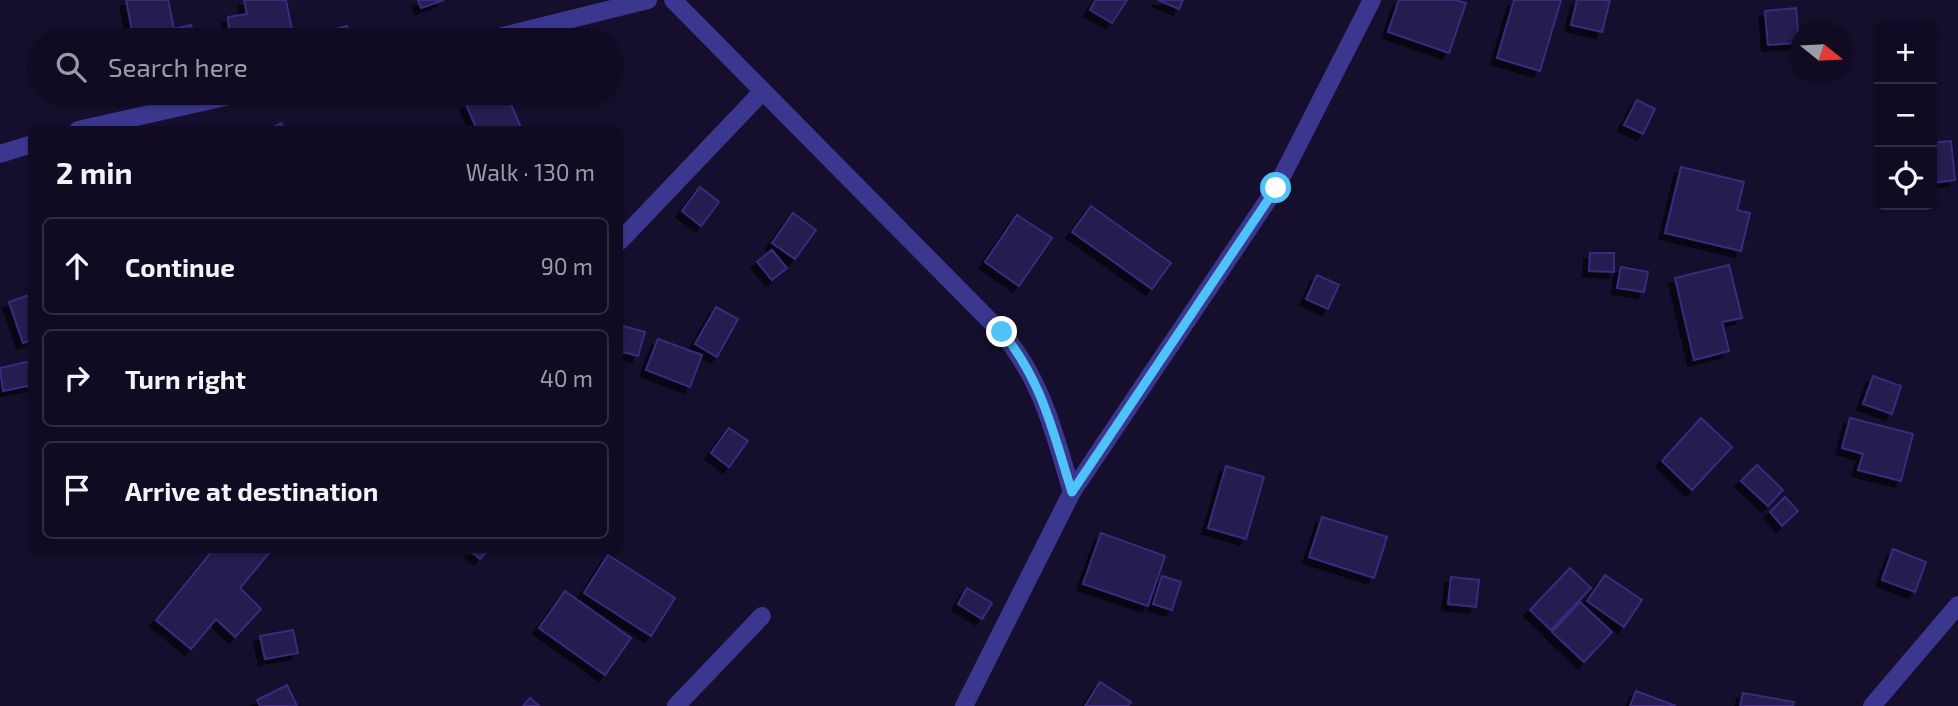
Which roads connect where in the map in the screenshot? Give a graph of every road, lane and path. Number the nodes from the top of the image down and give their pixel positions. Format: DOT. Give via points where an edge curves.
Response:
graph roads {
  1 [pos="648,0"];
  2 [pos="673,0"];
  3 [pos="1372,0"];
  4 [pos="535,28"];
  5 [pos="763,91"];
  6 [pos="189,105"];
  7 [pos="95,126"];
  8 [pos="28,145"];
  9 [pos="0,153"];
  10 [pos="623,238"];
  11 [pos="1072,492"];
  12 [pos="1958,605"];
  13 [pos="762,616"];
  14 [pos="676,706"];
  15 [pos="964,706"];
  16 [pos="1872,706"];
  1 -- 4 [label="street"];
  2 -- 5 [label="street"];
  3 -- 11 [label="street" via="1276,188"];
  5 -- 10 [label="street"];
  5 -- 11 [label="street" via="1025,360 1043,400"];
  6 -- 7 [label="street"];
  8 -- 9 [label="street"];
  11 -- 15 [label="street"];
  12 -- 16 [label="street"];
  13 -- 14 [label="street"];
}
